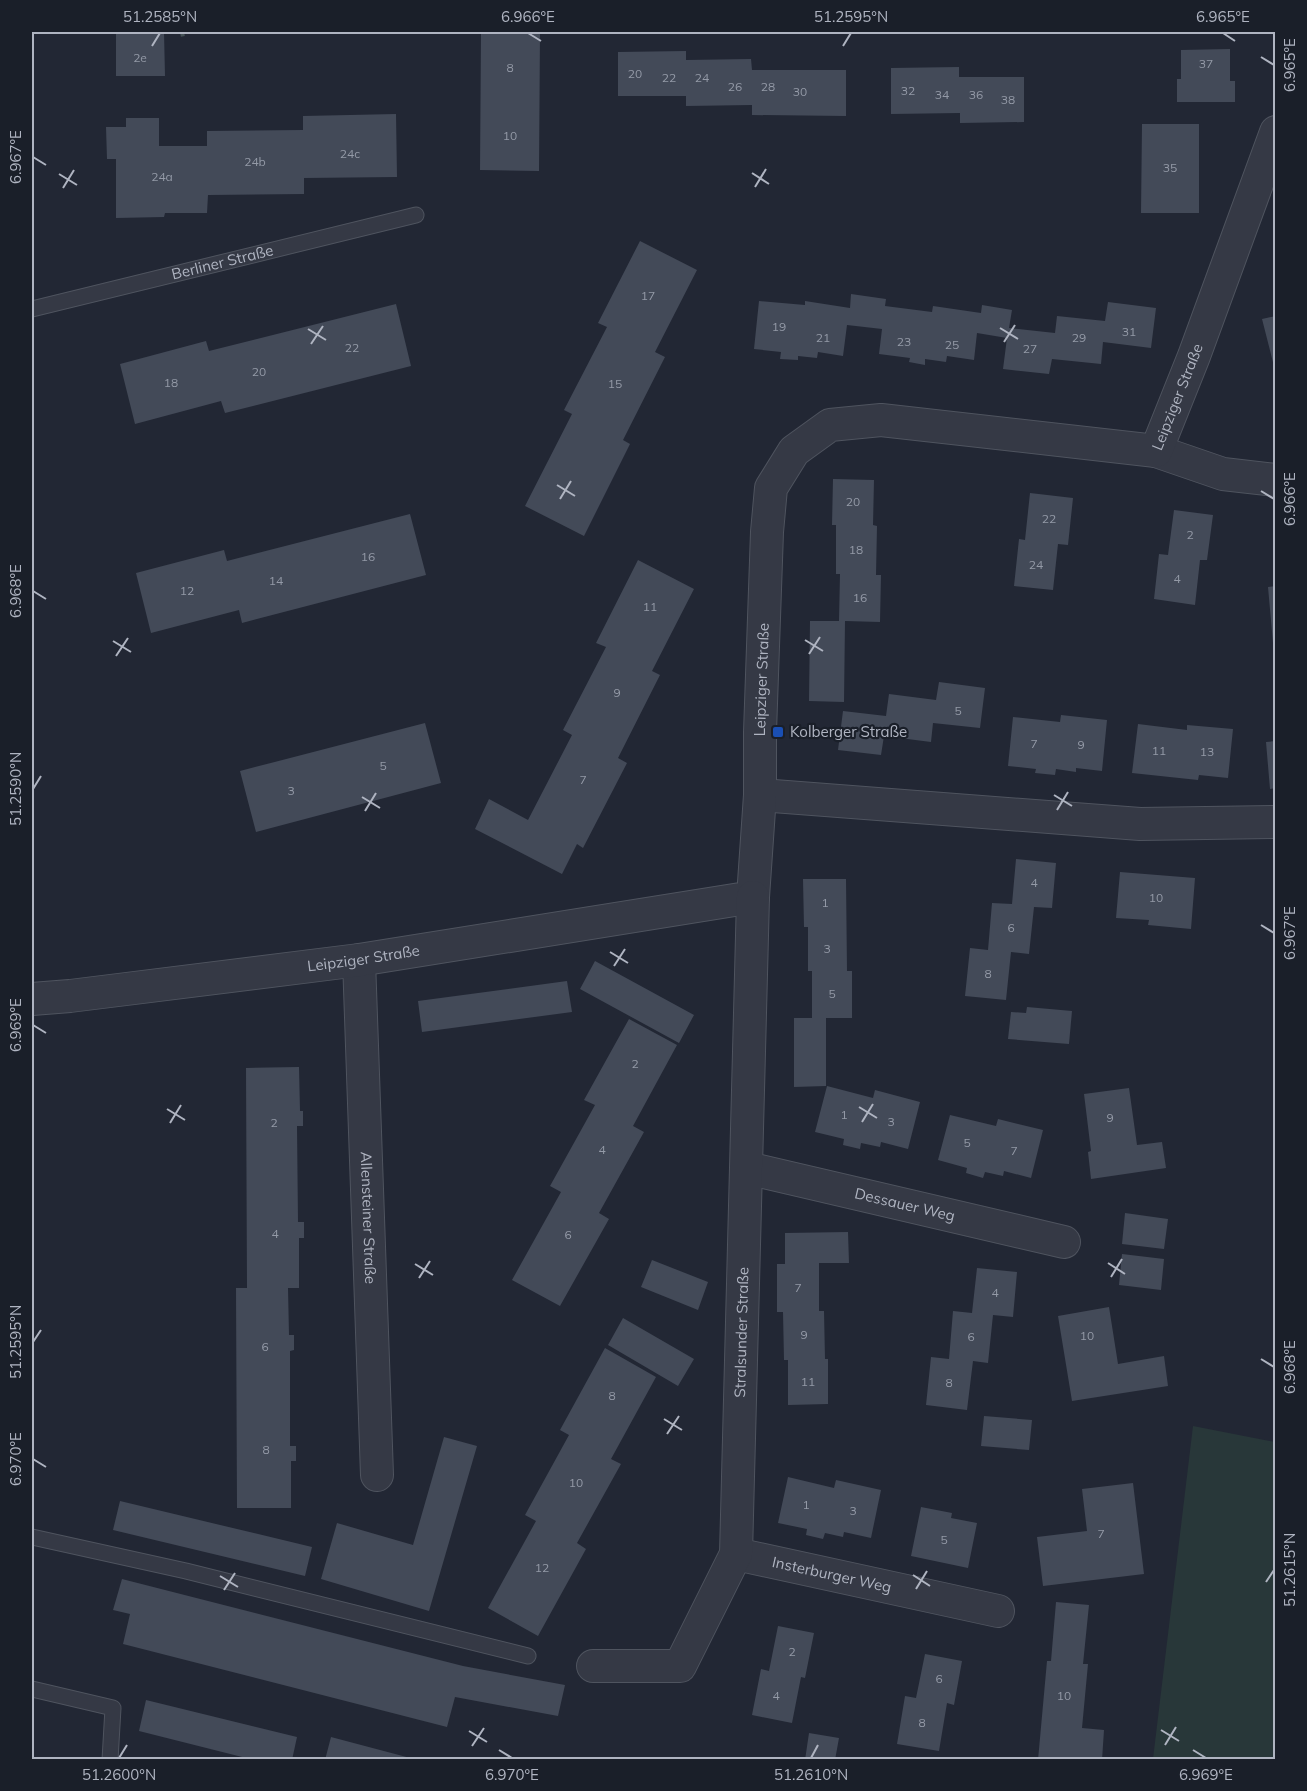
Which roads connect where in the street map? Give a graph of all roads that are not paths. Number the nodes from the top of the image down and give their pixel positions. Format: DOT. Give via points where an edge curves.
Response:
graph roads {
  1 [pos="1275,132"];
  2 [pos="416,216"];
  3 [pos="32,309"];
  4 [pos="1156,451"];
  5 [pos="1275,480"];
  6 [pos="760,795"];
  7 [pos="1275,822"];
  8 [pos="753,897"];
  9 [pos="359,960"];
  10 [pos="32,999"];
  11 [pos="747,1168"];
  12 [pos="1064,1242"];
  13 [pos="377,1475"];
  14 [pos="32,1537"];
  15 [pos="736,1554"];
  16 [pos="998,1611"];
  17 [pos="528,1656"];
  18 [pos="593,1666"];
  19 [pos="32,1689"];
  20 [pos="110,1760"];
  1 -- 4 [label="street, Leipziger Straße"];
  2 -- 3 [label="lane, Berliner Straße"];
  4 -- 5 [label="street" via="1223,474"];
  4 -- 6 [label="street, Leipziger Straße" via="881,420 830,425 794,451 771,488"];
  6 -- 7 [label="street" via="1140,824"];
  6 -- 8 [label="street, Leipziger Straße"];
  8 -- 9 [label="street, Leipziger Straße"];
  8 -- 11 [label="street, Stralsunder Straße"];
  9 -- 10 [label="street, Leipziger Straße"];
  9 -- 13 [label="street, Allensteiner Straße"];
  11 -- 12 [label="street, Dessauer Weg"];
  11 -- 15 [label="street, Stralsunder Straße"];
  14 -- 17 [label="lane"];
  15 -- 16 [label="street, Insterburger Weg"];
  15 -- 18 [label="street, Stralsunder Straße" via="680,1666"];
  19 -- 20 [label="lane" via="113,1708"];
}
